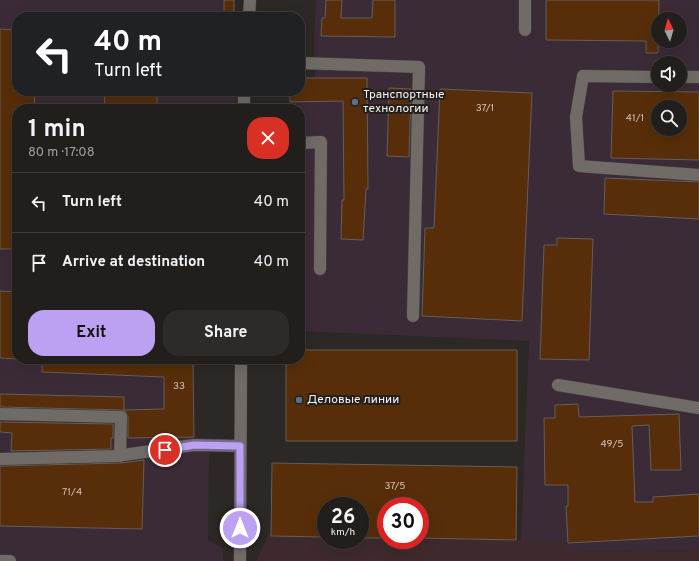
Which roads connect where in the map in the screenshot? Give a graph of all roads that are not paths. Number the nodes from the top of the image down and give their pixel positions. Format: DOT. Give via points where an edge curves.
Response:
graph roads {
  1 [pos="250,0"];
  2 [pos="525,0"];
  3 [pos="249,12"];
  4 [pos="525,30"];
  5 [pos="305,63"];
  6 [pos="651,77"];
  7 [pos="687,77"];
  8 [pos="699,77"];
  9 [pos="305,143"];
  10 [pos="699,175"];
  11 [pos="320,269"];
  12 [pos="413,316"];
  13 [pos="241,364"];
  14 [pos="558,385"];
  15 [pos="699,408"];
  16 [pos="0,414"];
  17 [pos="240,446"];
  18 [pos="120,456"];
  19 [pos="0,459"];
  20 [pos="0,561"];
  21 [pos="10,561"];
  22 [pos="240,561"];
  1 -- 3 [label="street"];
  2 -- 4 [label="street"];
  5 -- 12 [label="street" via="419,67"];
  6 -- 10 [label="street" via="583,76 576,117 579,166"];
  7 -- 8 [label="street"];
  9 -- 11 [label="street" via="321,142"];
  13 -- 17 [label="street"];
  14 -- 15 [label="street"];
  16 -- 18 [label="street" via="121,417"];
  17 -- 18 [label="street" via="194,445"];
  17 -- 22 [label="street"];
  18 -- 19 [label="street"];
  20 -- 21 [label="street"];
}
